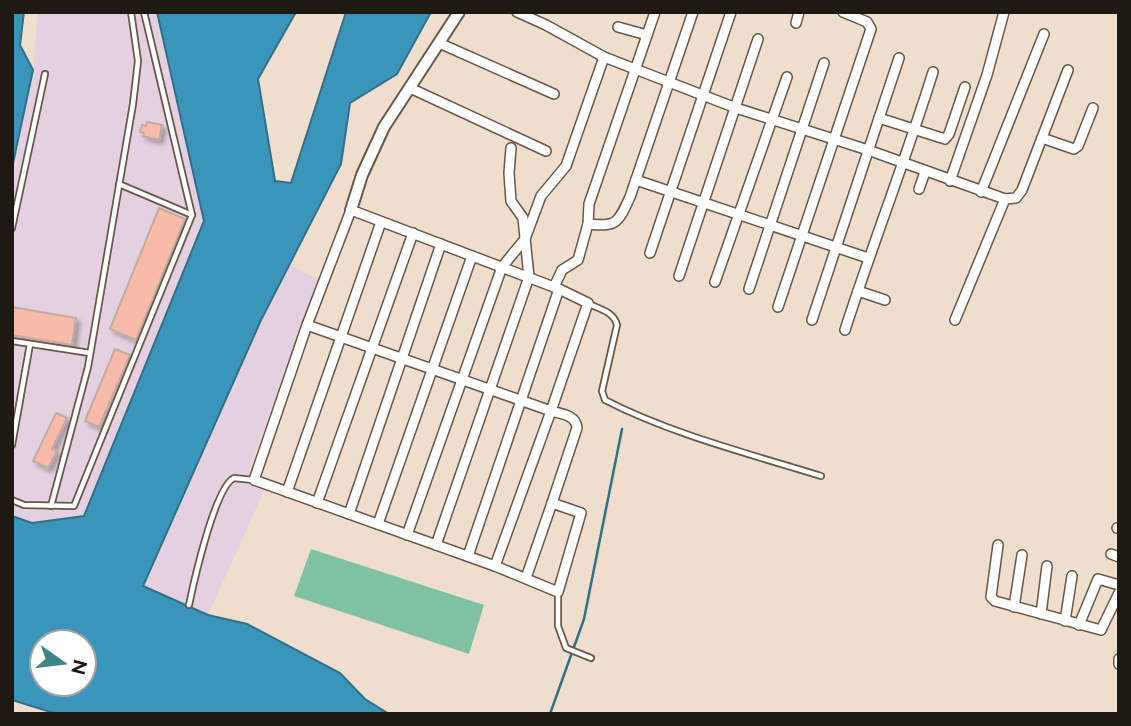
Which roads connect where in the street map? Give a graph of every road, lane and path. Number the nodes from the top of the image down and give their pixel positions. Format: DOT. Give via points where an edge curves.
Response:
graph roads {
  1 [pos="131,12"];
  2 [pos="144,12"];
  3 [pos="459,12"];
  4 [pos="517,12"];
  5 [pos="655,12"];
  6 [pos="692,12"];
  7 [pos="731,12"];
  8 [pos="799,12"];
  9 [pos="843,12"];
  10 [pos="1004,12"];
  11 [pos="796,23"];
  12 [pos="618,27"];
  13 [pos="1044,34"];
  14 [pos="647,35"];
  15 [pos="758,39"];
  16 [pos="439,43"];
  17 [pos="604,57"];
  18 [pos="899,58"];
  19 [pos="824,63"];
  20 [pos="635,69"];
  21 [pos="1069,70"];
  22 [pos="933,72"];
  23 [pos="44,74"];
  24 [pos="787,77"];
  25 [pos="670,82"];
  26 [pos="410,88"];
  27 [pos="965,88"];
  28 [pos="554,94"];
  29 [pos="704,96"];
  30 [pos="736,108"];
  31 [pos="958,108"];
  32 [pos="1093,108"];
  33 [pos="972,112"];
  34 [pos="879,118"];
  35 [pos="772,121"];
  36 [pos="915,129"];
  37 [pos="803,130"];
  38 [pos="1042,138"];
  39 [pos="836,140"];
  40 [pos="511,148"];
  41 [pos="868,150"];
  42 [pos="546,151"];
  43 [pos="904,164"];
  44 [pos="925,172"];
  45 [pos="636,180"];
  46 [pos="950,181"];
  47 [pos="119,184"];
  48 [pos="919,189"];
  49 [pos="671,191"];
  50 [pos="981,191"];
  51 [pos="1005,199"];
  52 [pos="704,202"];
  53 [pos="351,210"];
  54 [pos="738,214"];
  55 [pos="192,215"];
  56 [pos="382,222"];
  57 [pos="588,225"];
  58 [pos="771,225"];
  59 [pos="12,228"];
  60 [pos="413,233"];
  61 [pos="803,236"];
  62 [pos="525,239"];
  63 [pos="441,244"];
  64 [pos="836,247"];
  65 [pos="650,253"];
  66 [pos="472,256"];
  67 [pos="868,258"];
  68 [pos="502,267"];
  69 [pos="679,276"];
  70 [pos="529,277"];
  71 [pos="715,282"];
  72 [pos="556,288"];
  73 [pos="749,289"];
  74 [pos="858,291"];
  75 [pos="885,300"];
  76 [pos="588,303"];
  77 [pos="778,307"];
  78 [pos="812,320"];
  79 [pos="955,320"];
  80 [pos="307,325"];
  81 [pos="845,330"];
  82 [pos="342,337"];
  83 [pos="12,341"];
  84 [pos="30,344"];
  85 [pos="372,348"];
  86 [pos="90,353"];
  87 [pos="401,358"];
  88 [pos="432,369"];
  89 [pos="463,379"];
  90 [pos="490,389"];
  91 [pos="522,400"];
  92 [pos="551,411"];
  93 [pos="12,445"];
  94 [pos="821,476"];
  95 [pos="254,480"];
  96 [pos="287,492"];
  97 [pos="12,500"];
  98 [pos="317,503"];
  99 [pos="552,503"];
  100 [pos="51,506"];
  101 [pos="349,514"];
  102 [pos="378,524"];
  103 [pos="407,535"];
  104 [pos="436,545"];
  105 [pos="998,545"];
  106 [pos="1022,555"];
  107 [pos="468,556"];
  108 [pos="495,566"];
  109 [pos="1047,566"];
  110 [pos="1072,576"];
  111 [pos="526,579"];
  112 [pos="1119,585"];
  113 [pos="558,592"];
  114 [pos="1119,593"];
  115 [pos="189,605"];
  116 [pos="1014,607"];
  117 [pos="1041,614"];
  118 [pos="1065,621"];
  119 [pos="1079,625"];
  120 [pos="592,658"];
  1 -- 47 [label="lane" via="138,61"];
  2 -- 55 [label="lane"];
  3 -- 16 [label="street"];
  4 -- 17 [label="street"];
  5 -- 14 [label="street"];
  6 -- 25 [label="street"];
  7 -- 29 [label="street"];
  8 -- 11 [label="street"];
  9 -- 39 [label="street" via="867,22 872,29"];
  10 -- 33 [label="street"];
  12 -- 14 [label="street"];
  13 -- 50 [label="street"];
  14 -- 20 [label="street"];
  15 -- 30 [label="street"];
  16 -- 26 [label="street"];
  16 -- 28 [label="street"];
  17 -- 20 [label="street"];
  17 -- 62 [label="street" via="566,166 541,197"];
  18 -- 34 [label="street"];
  19 -- 37 [label="street"];
  20 -- 25 [label="street"];
  20 -- 57 [label="street" via="589,204"];
  21 -- 38 [label="street"];
  22 -- 36 [label="street"];
  23 -- 59 [label="lane"];
  24 -- 35 [label="street"];
  25 -- 29 [label="street"];
  25 -- 45 [label="street"];
  26 -- 42 [label="street"];
  26 -- 53 [label="street" via="384,127"];
  27 -- 31 [label="street"];
  29 -- 30 [label="street"];
  29 -- 49 [label="street"];
  30 -- 35 [label="street"];
  30 -- 52 [label="street"];
  31 -- 33 [label="street"];
  31 -- 36 [label="street" via="945,139"];
  32 -- 38 [label="street" via="1074,149"];
  33 -- 46 [label="street"];
  34 -- 36 [label="street"];
  34 -- 41 [label="street"];
  35 -- 37 [label="street"];
  35 -- 54 [label="street"];
  36 -- 43 [label="street"];
  37 -- 39 [label="street"];
  37 -- 58 [label="street"];
  38 -- 51 [label="street" via="1022,190 1016,198"];
  39 -- 41 [label="street"];
  39 -- 61 [label="street"];
  40 -- 62 [label="street" via="511,201 523,218"];
  41 -- 43 [label="street"];
  41 -- 64 [label="street"];
  43 -- 44 [label="street"];
  43 -- 67 [label="street"];
  44 -- 46 [label="street"];
  44 -- 48 [label="street"];
  45 -- 49 [label="street"];
  45 -- 57 [label="street" via="617,222 609,227"];
  46 -- 50 [label="street"];
  47 -- 55 [label="lane"];
  47 -- 86 [label="lane"];
  49 -- 52 [label="street"];
  49 -- 65 [label="street"];
  50 -- 51 [label="street"];
  51 -- 79 [label="street"];
  52 -- 54 [label="street"];
  52 -- 69 [label="street"];
  53 -- 56 [label="street"];
  53 -- 80 [label="street"];
  54 -- 58 [label="street"];
  54 -- 71 [label="street"];
  55 -- 100 [label="lane" via="74,506"];
  56 -- 60 [label="street"];
  56 -- 82 [label="street"];
  57 -- 72 [label="street" via="578,260 562,270"];
  58 -- 61 [label="street"];
  58 -- 73 [label="street"];
  60 -- 63 [label="street"];
  60 -- 85 [label="street"];
  61 -- 64 [label="street"];
  61 -- 77 [label="street"];
  62 -- 68 [label="street"];
  62 -- 70 [label="street"];
  63 -- 66 [label="street"];
  63 -- 87 [label="street"];
  64 -- 67 [label="street"];
  64 -- 78 [label="street"];
  66 -- 68 [label="street"];
  66 -- 88 [label="street"];
  67 -- 74 [label="street"];
  68 -- 70 [label="street"];
  68 -- 89 [label="street"];
  70 -- 72 [label="street"];
  70 -- 90 [label="street"];
  72 -- 76 [label="street"];
  72 -- 91 [label="street"];
  74 -- 75 [label="street"];
  74 -- 81 [label="street"];
  76 -- 92 [label="street"];
  76 -- 94 [label="lane" via="615,318 617,325 602,391 605,400 704,439"];
  80 -- 82 [label="street"];
  80 -- 95 [label="street"];
  82 -- 85 [label="street"];
  82 -- 96 [label="street"];
  83 -- 84 [label="lane"];
  84 -- 86 [label="lane"];
  84 -- 93 [label="lane"];
  85 -- 87 [label="street"];
  85 -- 98 [label="street"];
  86 -- 100 [label="lane"];
  87 -- 88 [label="street"];
  87 -- 101 [label="street"];
  88 -- 89 [label="street"];
  88 -- 102 [label="street"];
  89 -- 90 [label="street"];
  89 -- 103 [label="street"];
  90 -- 91 [label="street"];
  90 -- 104 [label="street"];
  91 -- 92 [label="street"];
  91 -- 107 [label="street"];
  92 -- 99 [label="street" via="572,418 577,428"];
  92 -- 108 [label="street"];
  95 -- 96 [label="street"];
  95 -- 115 [label="lane" via="234,478 225,485 202,549"];
  96 -- 98 [label="street"];
  97 -- 100 [label="lane"];
  98 -- 101 [label="street"];
  99 -- 111 [label="street"];
  99 -- 113 [label="street" via="581,513"];
  101 -- 102 [label="street"];
  102 -- 103 [label="street"];
  103 -- 104 [label="street"];
  104 -- 107 [label="street"];
  105 -- 116 [label="street" via="991,597"];
  106 -- 116 [label="street"];
  107 -- 108 [label="street"];
  108 -- 111 [label="street"];
  109 -- 117 [label="street"];
  110 -- 118 [label="street"];
  111 -- 113 [label="street"];
  112 -- 119 [label="street" via="1098,579"];
  113 -- 120 [label="lane" via="558,625 566,648"];
  114 -- 119 [label="street" via="1101,630"];
  116 -- 117 [label="street"];
  117 -- 118 [label="street"];
  118 -- 119 [label="street"];
}
